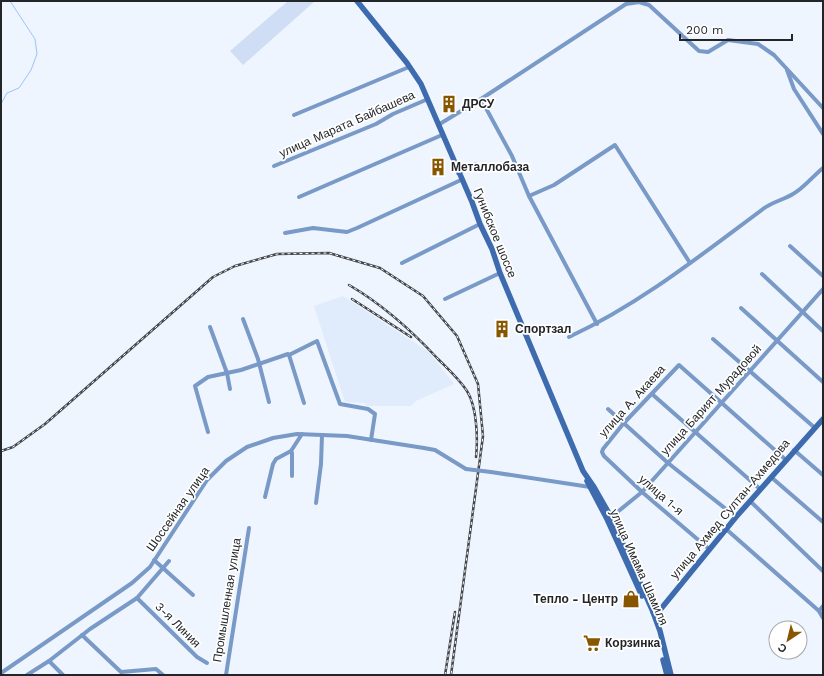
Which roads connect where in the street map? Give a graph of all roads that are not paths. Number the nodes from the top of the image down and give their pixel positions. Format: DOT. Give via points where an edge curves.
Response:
graph roads {
  1 [pos="358,1"];
  2 [pos="409,67"];
  3 [pos="787,69"];
  4 [pos="428,99"];
  5 [pos="481,99"];
  6 [pos="823,108"];
  7 [pos="294,115"];
  8 [pos="438,125"];
  9 [pos="823,134"];
  10 [pos="442,135"];
  11 [pos="476,164"];
  12 [pos="274,166"];
  13 [pos="823,168"];
  14 [pos="458,173"];
  15 [pos="461,180"];
  16 [pos="529,196"];
  17 [pos="298,197"];
  18 [pos="480,224"];
  19 [pos="285,233"];
  20 [pos="790,246"];
  21 [pos="402,263"];
  22 [pos="690,263"];
  23 [pos="500,273"];
  24 [pos="762,274"];
  25 [pos="823,276"];
  26 [pos="823,289"];
  27 [pos="444,299"];
  28 [pos="741,308"];
  29 [pos="803,312"];
  30 [pos="243,319"];
  31 [pos="597,324"];
  32 [pos="210,327"];
  33 [pos="823,331"];
  34 [pos="569,337"];
  35 [pos="713,339"];
  36 [pos="777,341"];
  37 [pos="290,355"];
  38 [pos="258,364"];
  39 [pos="750,371"];
  40 [pos="227,373"];
  41 [pos="823,382"];
  42 [pos="230,389"];
  43 [pos="652,394"];
  44 [pos="269,402"];
  45 [pos="722,402"];
  46 [pos="304,403"];
  47 [pos="608,410"];
  48 [pos="823,419"];
  49 [pos="623,424"];
  50 [pos="815,428"];
  51 [pos="208,432"];
  52 [pos="695,432"];
  53 [pos="302,434"];
  54 [pos="322,435"];
  55 [pos="371,440"];
  56 [pos="291,450"];
  57 [pos="794,450"];
  58 [pos="602,452"];
  59 [pos="786,460"];
  60 [pos="668,463"];
  61 [pos="823,475"];
  62 [pos="292,476"];
  63 [pos="771,477"];
  64 [pos="591,486"];
  65 [pos="760,489"];
  66 [pos="642,492"];
  67 [pos="265,497"];
  68 [pos="750,502"];
  69 [pos="316,503"];
  70 [pos="736,517"];
  71 [pos="609,518"];
  72 [pos="823,522"];
  73 [pos="249,528"];
  74 [pos="726,529"];
  75 [pos="709,549"];
  76 [pos="154,560"];
  77 [pos="169,561"];
  78 [pos="163,568"];
  79 [pos="823,571"];
  80 [pos="193,595"];
  81 [pos="137,598"];
  82 [pos="823,606"];
  83 [pos="819,611"];
  84 [pos="653,612"];
  85 [pos="823,618"];
  86 [pos="82,635"];
  87 [pos="48,661"];
  88 [pos="207,663"];
  89 [pos="1,673"];
  90 [pos="27,675"];
  91 [pos="63,675"];
  92 [pos="163,675"];
  93 [pos="226,675"];
  94 [pos="667,675"];
  95 [pos="671,675"];
  1 -- 2 [label="main road, Гунибское шоссе"];
  2 -- 4 [label="main road, Гунибское шоссе"];
  2 -- 7 [label="street"];
  3 -- 5 [label="street" via="771,52 758,44 728,40 708,52 699,51 649,5 639,2 626,4"];
  3 -- 6 [label="street"];
  3 -- 9 [label="street" via="794,89"];
  4 -- 8 [label="main road, Гунибское шоссе"];
  4 -- 12 [label="street, улица Марата Байбашева" via="376,124"];
  5 -- 8 [label="street"];
  5 -- 16 [label="street" via="512,156"];
  8 -- 10 [label="main road, Гунибское шоссе"];
  10 -- 14 [label="main road, Гунибское шоссе"];
  10 -- 17 [label="street"];
  11 -- 14 [label="street"];
  13 -- 22 [label="street" via="793,194 768,204"];
  14 -- 15 [label="main road, Гунибское шоссе"];
  15 -- 18 [label="main road, Гунибское шоссе"];
  15 -- 19 [label="street" via="347,232 313,228"];
  16 -- 22 [label="street" via="554,185 615,145"];
  16 -- 31 [label="street"];
  18 -- 21 [label="street"];
  18 -- 23 [label="main road, Гунибское шоссе"];
  20 -- 25 [label="street"];
  22 -- 31 [label="street"];
  23 -- 27 [label="street"];
  23 -- 64 [label="main road, Гунибское шоссе"];
  24 -- 29 [label="street"];
  26 -- 29 [label="street, улица Барият Мурадовой"];
  28 -- 36 [label="street"];
  29 -- 33 [label="street"];
  29 -- 36 [label="street, улица Барият Мурадовой"];
  30 -- 38 [label="street"];
  31 -- 34 [label="street"];
  32 -- 40 [label="street"];
  35 -- 39 [label="street"];
  36 -- 39 [label="street, улица Барият Мурадовой"];
  36 -- 41 [label="street"];
  37 -- 38 [label="street"];
  37 -- 46 [label="street"];
  37 -- 55 [label="street" via="317,341 340,404 368,409 375,414"];
  38 -- 40 [label="street"];
  38 -- 44 [label="street"];
  39 -- 45 [label="street, улица Барият Мурадовой"];
  39 -- 50 [label="street"];
  40 -- 42 [label="street"];
  40 -- 51 [label="street" via="208,377 195,386"];
  43 -- 45 [label="street, улица А. Акаева" via="680,365"];
  43 -- 49 [label="street, улица А. Акаева"];
  43 -- 52 [label="street"];
  45 -- 52 [label="street, улица Барият Мурадовой"];
  45 -- 59 [label="street"];
  47 -- 49 [label="street"];
  48 -- 50 [label="main road, улица Ахмед Султан-Ахмедова"];
  49 -- 58 [label="street, улица А. Акаева"];
  49 -- 60 [label="street"];
  50 -- 57 [label="main road, улица Ахмед Султан-Ахмедова"];
  52 -- 60 [label="street, улица Барият Мурадовой"];
  52 -- 65 [label="street"];
  53 -- 54 [label="street, Шоссейная улица"];
  53 -- 56 [label="street"];
  53 -- 76 [label="street, Шоссейная улица" via="273,438 248,447 226,460 207,480"];
  54 -- 55 [label="street, Шоссейная улица"];
  54 -- 69 [label="street"];
  55 -- 64 [label="street, Шоссейная улица, bridge" via="435,450 466,469"];
  56 -- 62 [label="street"];
  56 -- 67 [label="street" via="276,459 273,464"];
  57 -- 59 [label="main road, улица Ахмед Султан-Ахмедова"];
  57 -- 61 [label="street"];
  58 -- 66 [label="street, улица 1-я"];
  59 -- 63 [label="main road, улица Ахмед Султан-Ахмедова"];
  60 -- 66 [label="street, улица Барият Мурадовой"];
  60 -- 70 [label="street"];
  63 -- 65 [label="main road, улица Ахмед Султан-Ахмедова"];
  63 -- 72 [label="street"];
  64 -- 71 [label="main road, улица Имама Шамиля"];
  65 -- 68 [label="main road, улица Ахмед Султан-Ахмедова"];
  66 -- 71 [label="street, улица Барият Мурадовой"];
  66 -- 75 [label="street, улица 1-я"];
  68 -- 70 [label="main road, улица Ахмед Султан-Ахмедова"];
  68 -- 79 [label="street"];
  70 -- 74 [label="main road, улица Ахмед Султан-Ахмедова"];
  71 -- 84 [label="main road, улица Имама Шамиля"];
  71 -- 94 [label="main road, улица Имама Шамиля" via="652,618"];
  73 -- 93 [label="street, Промышленная улица"];
  74 -- 75 [label="main road, улица Ахмед Султан-Ахмедова"];
  74 -- 83 [label="street"];
  75 -- 84 [label="main road, улица Ахмед Султан-Ахмедова" via="660,610"];
  76 -- 78 [label="street"];
  76 -- 89 [label="street, Шоссейная улица" via="132,583"];
  77 -- 78 [label="street"];
  78 -- 80 [label="street"];
  78 -- 81 [label="street"];
  81 -- 86 [label="street"];
  81 -- 88 [label="street, 3-я Линия" via="197,657"];
  82 -- 83 [label="street"];
  83 -- 85 [label="street"];
  84 -- 95 [label="main road, улица Имама Шамиля"];
  86 -- 87 [label="street"];
  86 -- 92 [label="street" via="121,672 156,670"];
  87 -- 90 [label="street"];
  87 -- 91 [label="street"];
}
